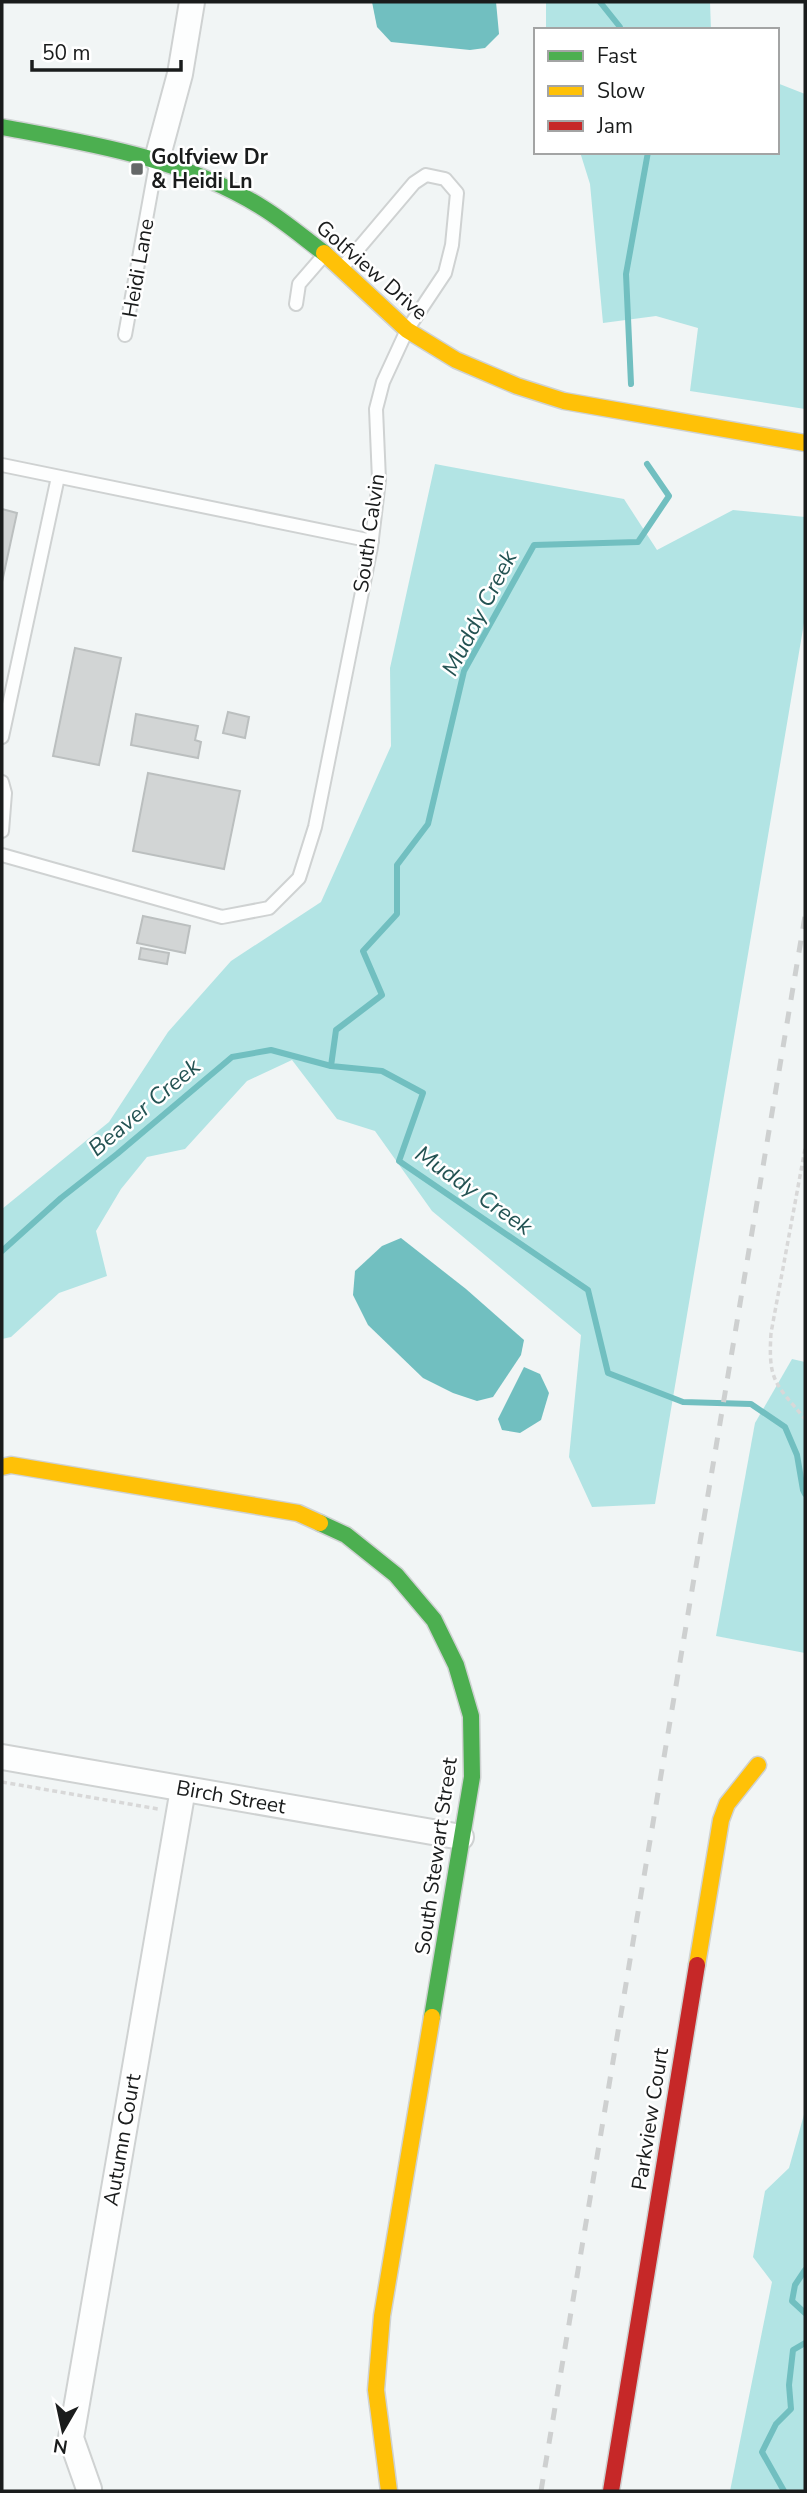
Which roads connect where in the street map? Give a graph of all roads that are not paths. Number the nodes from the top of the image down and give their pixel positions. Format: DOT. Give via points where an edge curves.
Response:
graph roads {
  1 [pos="192,2"];
  2 [pos="2,127"];
  3 [pos="157,159"];
  4 [pos="325,254"];
  5 [pos="342,269"];
  6 [pos="296,304"];
  7 [pos="407,330"];
  8 [pos="125,335"];
  9 [pos="805,443"];
  10 [pos="2,465"];
  11 [pos="58,477"];
  12 [pos="372,541"];
  13 [pos="2,737"];
  14 [pos="2,782"];
  15 [pos="2,831"];
  16 [pos="2,855"];
  17 [pos="2,1466"];
  18 [pos="2,1757"];
  19 [pos="758,1766"];
  20 [pos="183,1789"];
  21 [pos="461,1837"];
  22 [pos="89,2489"];
  23 [pos="389,2491"];
  24 [pos="611,2491"];
  1 -- 3 [label="street" via="180,74"];
  2 -- 3 [label="street, Golfview Drive"];
  3 -- 4 [label="street, Golfview Drive" via="208,177 264,208"];
  3 -- 8 [label="lane, Heidi Lane"];
  4 -- 5 [label="street, Golfview Drive"];
  4 -- 6 [label="lane" via="299,284"];
  5 -- 7 [label="street, Golfview Drive"];
  5 -- 7 [label="lane, South Calvin" via="414,183 426,175 445,179 457,193 445,273"];
  7 -- 9 [label="street, Golfview Drive" via="456,360 564,401"];
  7 -- 12 [label="lane, South Calvin" via="376,409 379,480"];
  10 -- 11 [label="lane"];
  11 -- 12 [label="lane"];
  11 -- 13 [label="lane"];
  12 -- 16 [label="lane, South Calvin" via="315,827 299,878 268,908 222,917"];
  14 -- 15 [label="lane"];
  17 -- 21 [label="street, South Stewart Street" via="299,1513 346,1535 396,1575 434,1620 456,1665 471,1716 472,1777"];
  18 -- 20 [label="street, Birch Street"];
  19 -- 24 [label="street, Parkview Court" via="727,1804 721,1820"];
  20 -- 21 [label="street, Birch Street"];
  20 -- 22 [label="street, Autumn Court" via="71,2438"];
  21 -- 23 [label="street, South Stewart Street" via="382,2316 376,2390"];
}
